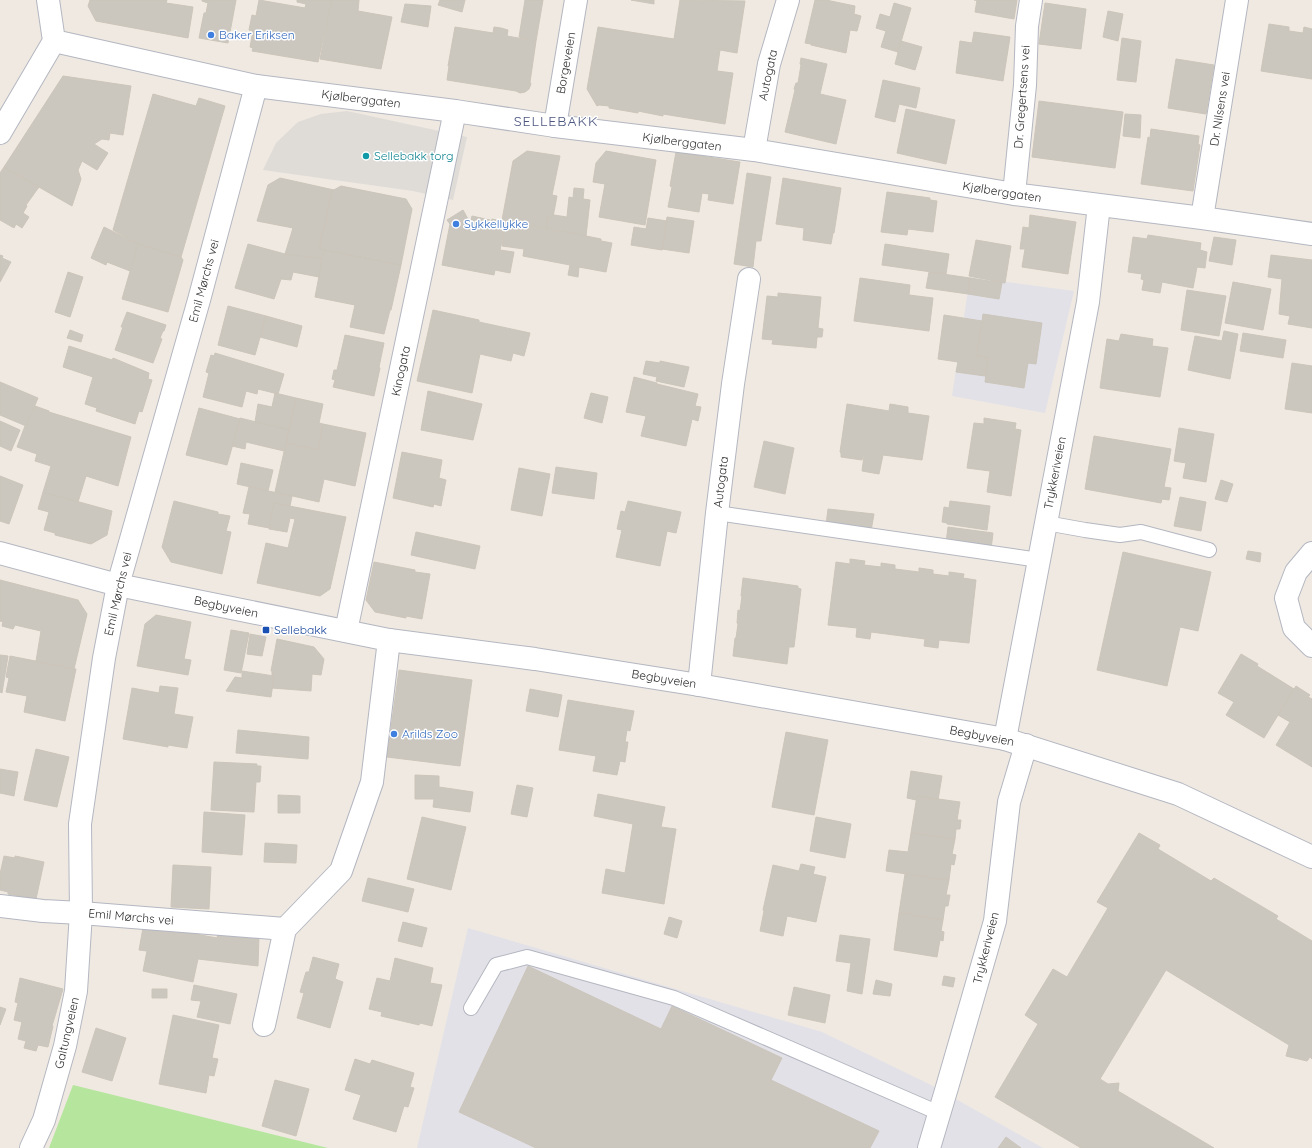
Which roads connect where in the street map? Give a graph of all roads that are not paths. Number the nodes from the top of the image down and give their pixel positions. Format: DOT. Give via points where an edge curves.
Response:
graph roads {
  1 [pos="48,0"];
  2 [pos="576,0"];
  3 [pos="788,0"];
  4 [pos="1031,0"];
  5 [pos="1237,0"];
  6 [pos="54,40"];
  7 [pos="256,86"];
  8 [pos="455,111"];
  9 [pos="555,126"];
  10 [pos="0,133"];
  11 [pos="754,150"];
  12 [pos="1014,194"];
  13 [pos="1099,205"];
  14 [pos="1202,218"];
  15 [pos="1312,234"];
  16 [pos="749,279"];
  17 [pos="717,513"];
  18 [pos="1046,522"];
  19 [pos="1209,550"];
  20 [pos="0,552"];
  21 [pos="1312,553"];
  22 [pos="1039,560"];
  23 [pos="118,585"];
  24 [pos="346,631"];
  25 [pos="389,640"];
  26 [pos="1312,646"];
  27 [pos="699,685"];
  28 [pos="1016,742"];
  29 [pos="1312,857"];
  30 [pos="0,906"];
  31 [pos="81,913"];
  32 [pos="285,929"];
  33 [pos="472,1008"];
  34 [pos="264,1025"];
  35 [pos="939,1113"];
  36 [pos="32,1148"];
  37 [pos="929,1148"];
  1 -- 6 [label="street"];
  2 -- 9 [label="street, Borgeveien"];
  3 -- 11 [label="street, Autogata" via="769,64"];
  4 -- 12 [label="street, Dr. Gregertsens vei"];
  5 -- 14 [label="street, Dr. Nilsens vei"];
  6 -- 7 [label="street, Kjølberggaten"];
  6 -- 10 [label="street"];
  7 -- 8 [label="street, Kjølberggaten"];
  7 -- 23 [label="street, Emil Mørchs vei" via="199,300"];
  8 -- 9 [label="street, Kjølberggaten"];
  8 -- 24 [label="street, Kinogata"];
  9 -- 11 [label="street, Kjølberggaten"];
  11 -- 12 [label="street, Kjølberggaten"];
  12 -- 13 [label="street, Kjølberggaten"];
  13 -- 14 [label="street, Kjølberggaten"];
  13 -- 18 [label="street, Trykkeriveien" via="1088,302"];
  14 -- 15 [label="street, Kjølberggaten"];
  16 -- 17 [label="street, Autogata"];
  17 -- 22 [label="lane"];
  17 -- 27 [label="street, Autogata"];
  18 -- 19 [label="lane" via="1120,535 1140,532"];
  18 -- 22 [label="street, Trykkeriveien"];
  20 -- 23 [label="street, Begbyveien"];
  21 -- 26 [label="street" via="1296,572 1286,598 1294,628"];
  22 -- 28 [label="street, Trykkeriveien"];
  23 -- 24 [label="street, Begbyveien"];
  23 -- 31 [label="street, Emil Mørchs vei" via="104,658 80,824"];
  24 -- 25 [label="street, Begbyveien"];
  25 -- 27 [label="street, Begbyveien" via="535,659"];
  25 -- 32 [label="street" via="372,782 341,871"];
  27 -- 28 [label="street, Begbyveien"];
  28 -- 29 [label="street, Begbyveien" via="1178,794"];
  28 -- 35 [label="street, Trykkeriveien" via="995,920"];
  30 -- 31 [label="street"];
  31 -- 32 [label="street, Emil Mørchs vei"];
  31 -- 36 [label="street, Galtungveien" via="76,991 66,1046 44,1120"];
  32 -- 34 [label="street"];
  33 -- 35 [label="lane" via="496,965 527,957 674,998"];
  35 -- 37 [label="street, Trykkeriveien"];
}
